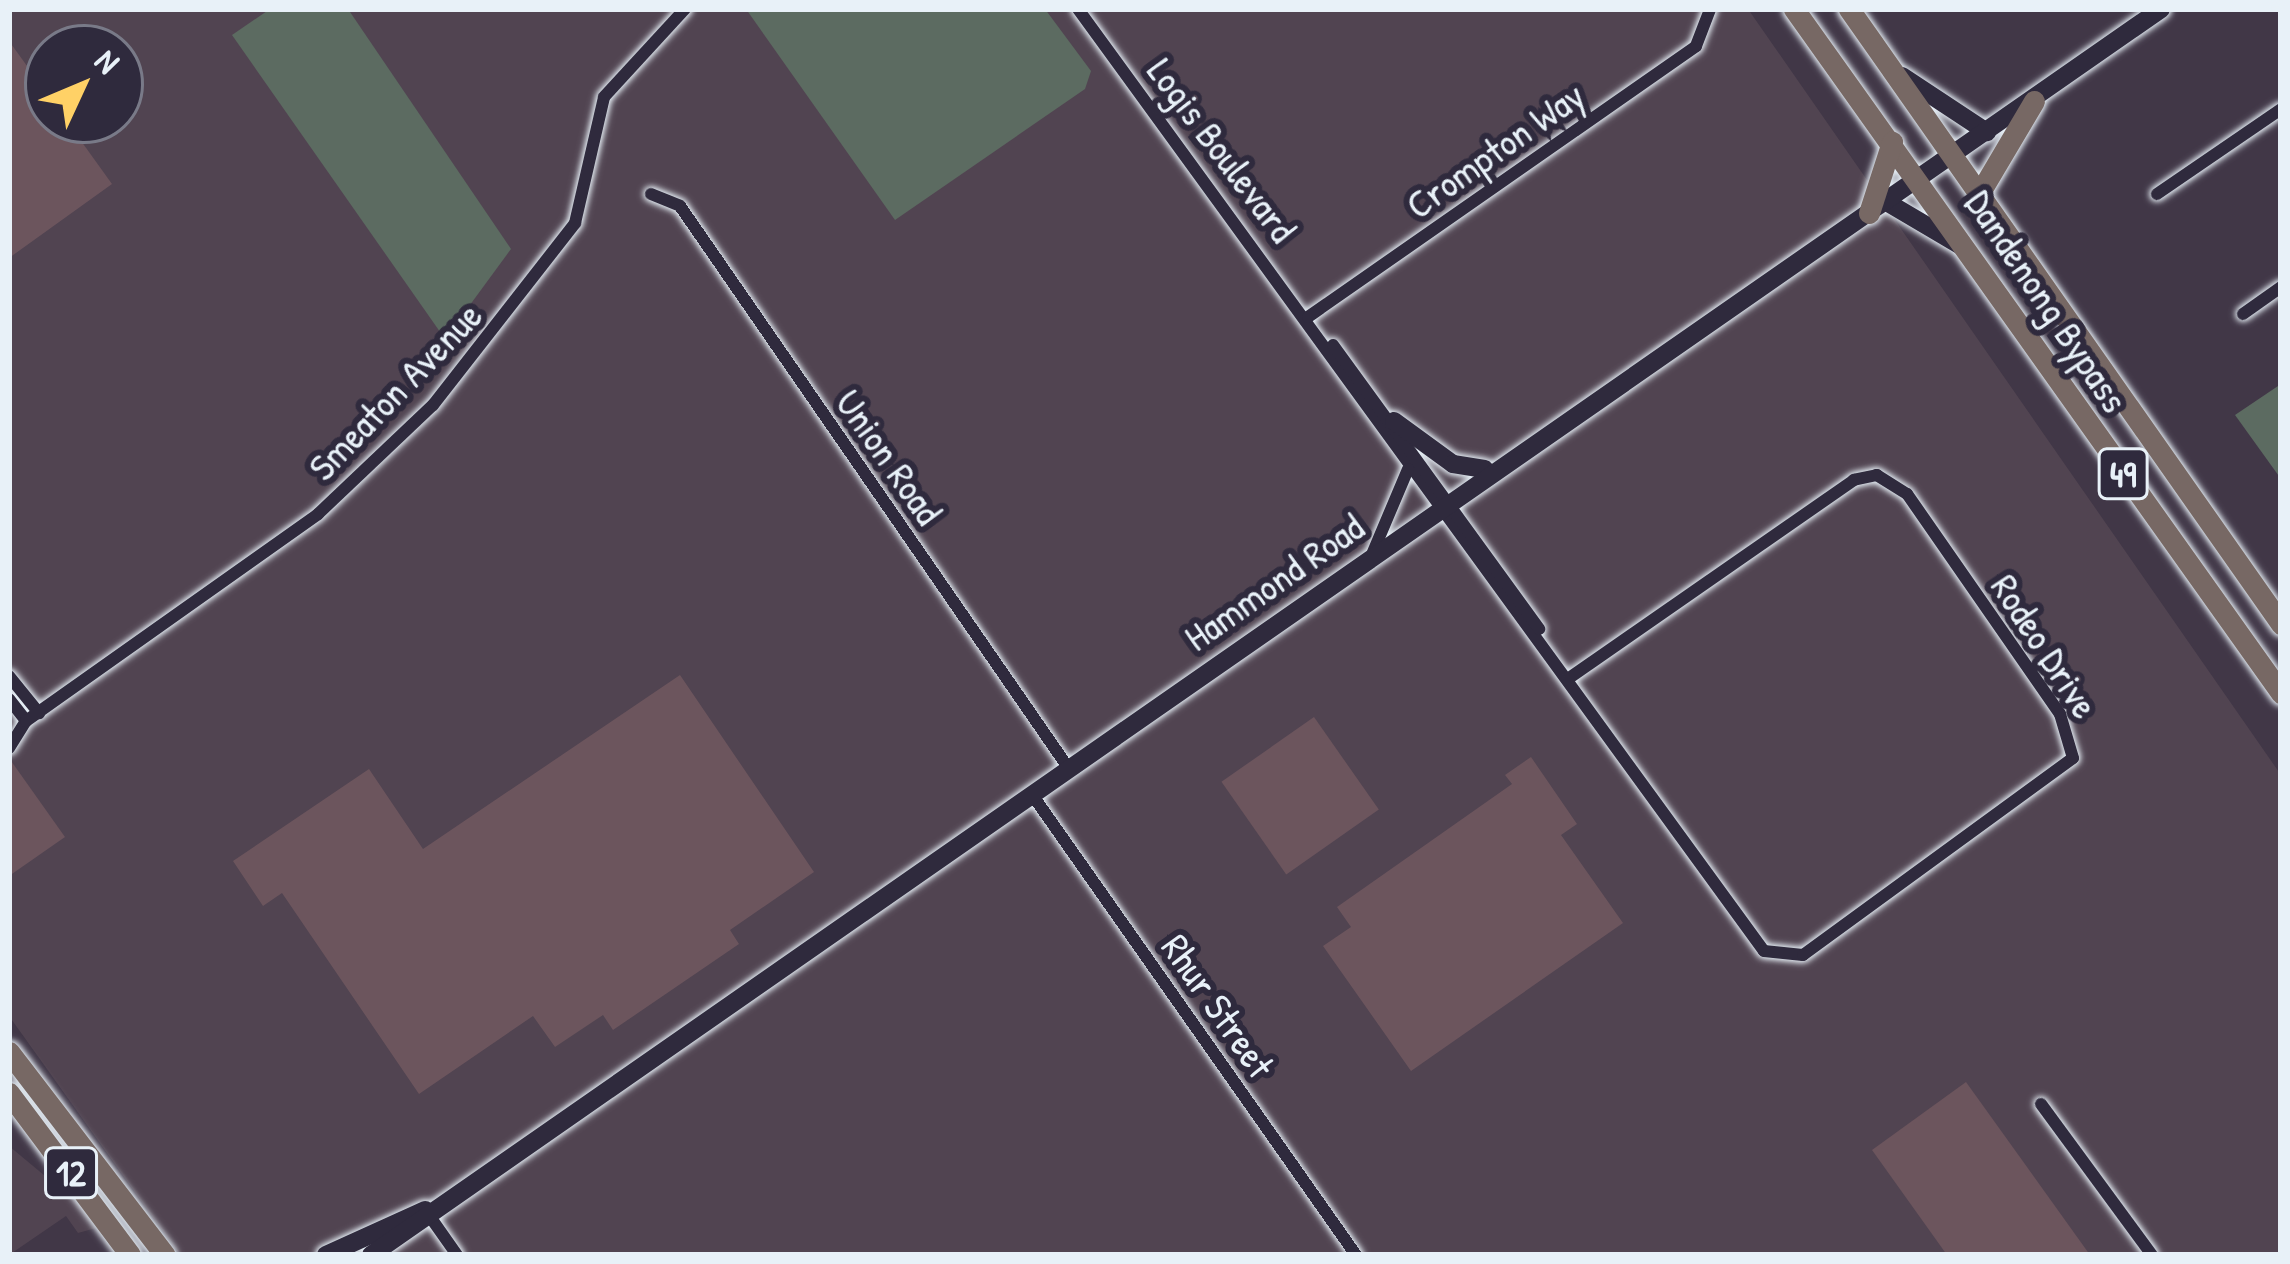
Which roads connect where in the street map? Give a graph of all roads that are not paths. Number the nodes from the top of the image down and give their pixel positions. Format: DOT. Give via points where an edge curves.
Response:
graph roads {
  1 [pos="685,9"];
  2 [pos="1078,9"];
  3 [pos="1710,9"];
  4 [pos="1794,9"];
  5 [pos="1849,9"];
  6 [pos="2161,9"];
  7 [pos="1888,64"];
  8 [pos="2034,101"];
  9 [pos="2280,111"];
  10 [pos="1987,132"];
  11 [pos="1892,142"];
  12 [pos="1952,156"];
  13 [pos="1919,178"];
  14 [pos="651,194"];
  15 [pos="1979,194"];
  16 [pos="2157,194"];
  17 [pos="1877,207"];
  18 [pos="1970,251"];
  19 [pos="2281,287"];
  20 [pos="2242,314"];
  21 [pos="1312,322"];
  22 [pos="1394,421"];
  23 [pos="1408,467"];
  24 [pos="1485,469"];
  25 [pos="1444,501"];
  26 [pos="1373,552"];
  27 [pos="2281,624"];
  28 [pos="9,676"];
  29 [pos="1569,678"];
  30 [pos="2281,693"];
  31 [pos="9,700"];
  32 [pos="32,717"];
  33 [pos="9,721"];
  34 [pos="9,748"];
  35 [pos="1067,766"];
  36 [pos="1030,792"];
  37 [pos="9,1052"];
  38 [pos="9,1093"];
  39 [pos="2042,1104"];
  40 [pos="425,1210"];
  41 [pos="130,1255"];
  42 [pos="165,1255"];
  43 [pos="326,1255"];
  44 [pos="371,1255"];
  45 [pos="457,1255"];
  46 [pos="1356,1255"];
  47 [pos="2152,1255"];
  1 -- 32 [label="street, Smeaton Avenue" via="604,97 575,223 433,405 260,560"];
  2 -- 21 [label="street, Logis Boulevard"];
  3 -- 21 [label="street, Crompton Way" via="1709,26"];
  4 -- 11 [label="main road, Dandenong Bypass / 49"];
  5 -- 7 [label="main road, Dandenong Bypass / 49"];
  6 -- 8 [label="main road, Hammond Road"];
  7 -- 10 [label="main road"];
  7 -- 12 [label="main road, Dandenong Bypass / 49"];
  8 -- 10 [label="main road, Hammond Road"];
  8 -- 15 [label="main road"];
  9 -- 16 [label="street"];
  10 -- 12 [label="main road, Hammond Road"];
  11 -- 13 [label="main road, Dandenong Bypass / 49"];
  11 -- 17 [label="main road"];
  12 -- 13 [label="main road, Hammond Road"];
  12 -- 15 [label="main road, Dandenong Bypass / 49"];
  13 -- 17 [label="main road, Hammond Road"];
  13 -- 18 [label="main road, Dandenong Bypass / 49"];
  14 -- 35 [label="street, Union Road" via="680,206"];
  15 -- 27 [label="main road, Dandenong Bypass / 49"];
  17 -- 18 [label="main road"];
  17 -- 24 [label="main road, Hammond Road"];
  18 -- 30 [label="main road, Dandenong Bypass / 49"];
  19 -- 20 [label="street"];
  21 -- 22 [label="street, Logis Boulevard"];
  21 -- 23 [label="street, Logis Boulevard"];
  22 -- 24 [label="main road" via="1453,464"];
  22 -- 25 [label="street, Logis Boulevard"];
  23 -- 25 [label="street, Logis Boulevard"];
  23 -- 26 [label="street"];
  24 -- 25 [label="main road, Hammond Road"];
  25 -- 26 [label="main road, Hammond Road"];
  25 -- 29 [label="street, Rodeo Drive"];
  26 -- 35 [label="main road, Hammond Road"];
  28 -- 32 [label="street"];
  29 -- 29 [label="street, Rodeo Drive" via="1753,938 1787,961 2042,790 2072,758 2060,713 1907,494 1877,475 1854,480"];
  31 -- 32 [label="street"];
  32 -- 33 [label="street"];
  32 -- 34 [label="street, Smeaton Avenue"];
  35 -- 36 [label="main road, Hammond Road"];
  36 -- 40 [label="main road, Hammond Road"];
  36 -- 46 [label="street, Rhur Street"];
  37 -- 42 [label="main road, 12"];
  38 -- 41 [label="main road, 12"];
  39 -- 47 [label="street"];
  40 -- 43 [label="main road, Hammond Road"];
  40 -- 44 [label="main road, Hammond Road"];
  40 -- 45 [label="street"];
}
